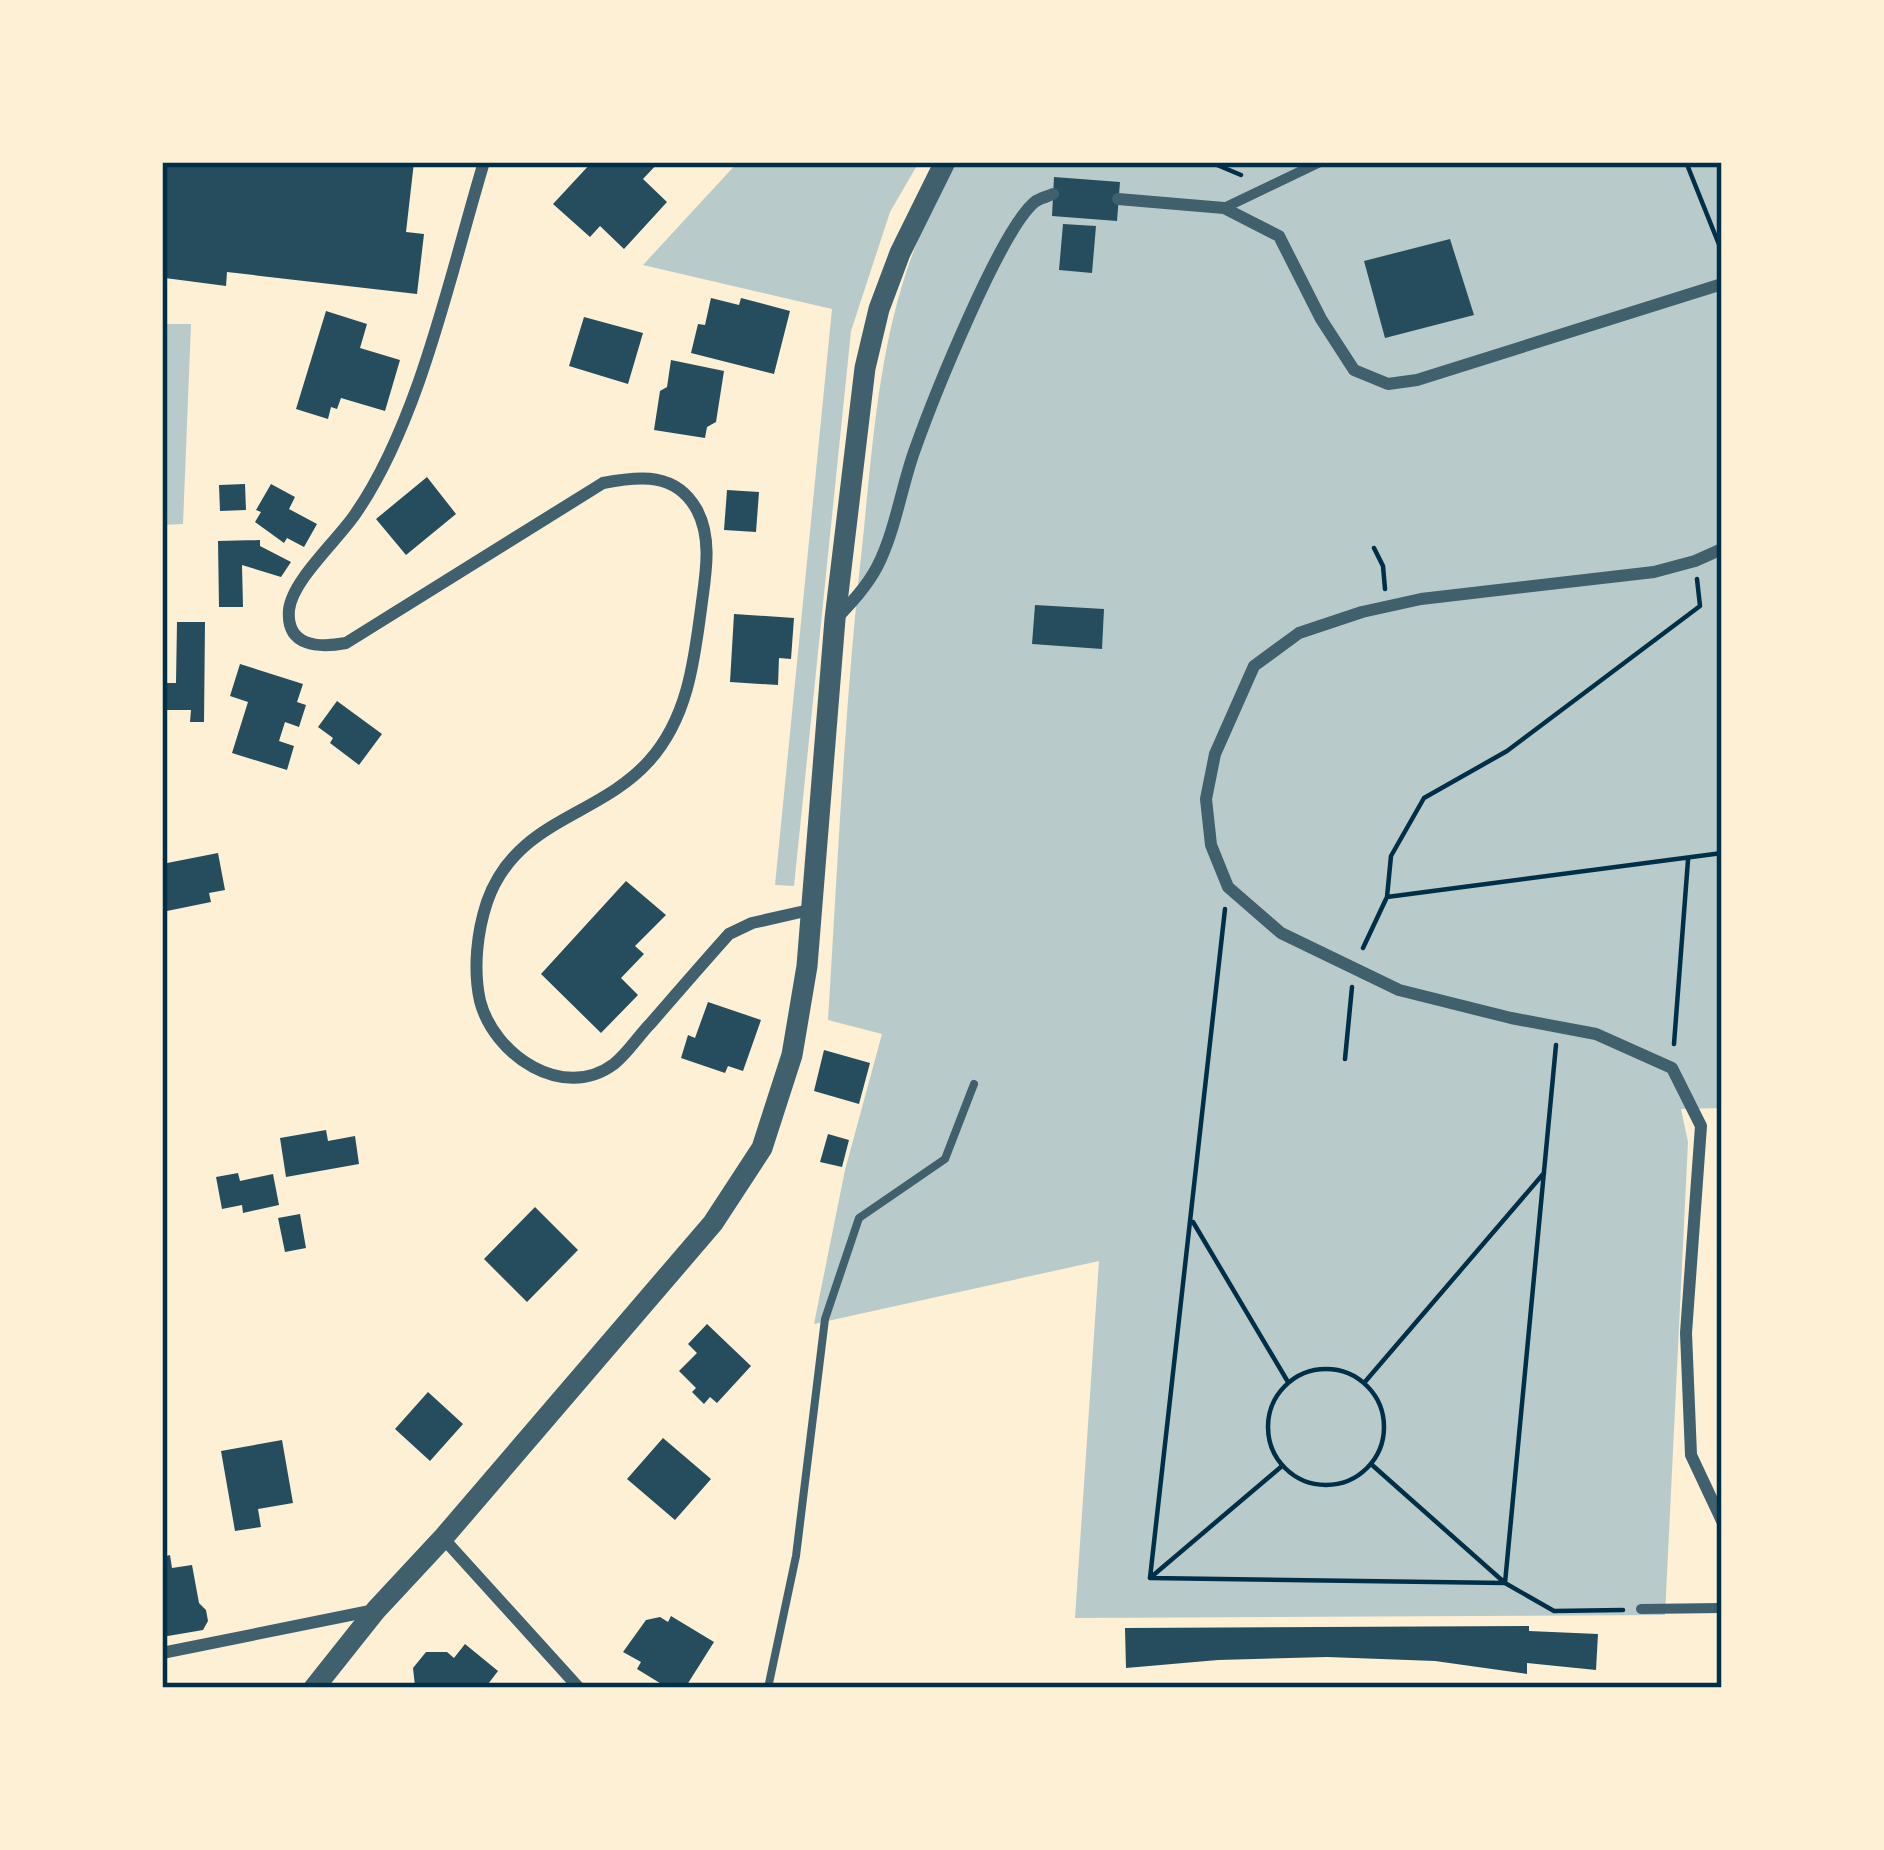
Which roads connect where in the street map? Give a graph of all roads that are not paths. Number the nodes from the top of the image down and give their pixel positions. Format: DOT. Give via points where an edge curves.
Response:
graph roads {
  1 [pos="484,162"];
  2 [pos="945,162"];
  3 [pos="1320,162"];
  4 [pos="1053,194"];
  5 [pos="1118,199"];
  6 [pos="1224,208"];
  7 [pos="1722,284"];
  8 [pos="1722,549"];
  9 [pos="835,619"];
  10 [pos="814,909"];
  11 [pos="974,1084"];
  12 [pos="1722,1521"];
  13 [pos="443,1538"];
  14 [pos="1722,1608"];
  15 [pos="1641,1609"];
  16 [pos="376,1610"];
  17 [pos="162,1653"];
  18 [pos="314,1688"];
  19 [pos="580,1688"];
  20 [pos="768,1688"];
  1 -- 10 [label="street" via="391,455 294,592 291,631 304,644 346,643 602,483 645,475 684,489 700,515 708,556 679,715 649,761 619,787 543,829 510,859 488,900 476,952 481,1002 518,1059 552,1076 582,1077 613,1064 729,934"];
  2 -- 9 [label="street" via="879,309"];
  3 -- 6 [label="street"];
  4 -- 9 [label="street" via="1025,213 1004,250 923,428 878,565"];
  5 -- 6 [label="street"];
  6 -- 7 [label="street" via="1280,236 1354,370 1388,384"];
  8 -- 12 [label="street" via="1654,572 1387,606 1299,633 1254,666 1215,754 1206,799 1210,845 1228,886 1281,933 1399,990 1596,1034 1672,1067 1701,1126 1686,1334 1690,1455"];
  9 -- 10 [label="street"];
  10 -- 13 [label="street" via="792,1055 761,1148 713,1223"];
  11 -- 20 [label="lane" via="945,1160 860,1218 825,1319 796,1556"];
  13 -- 16 [label="street"];
  13 -- 19 [label="street"];
  14 -- 15 [label="street"];
  16 -- 17 [label="street"];
  16 -- 18 [label="street"];
}
